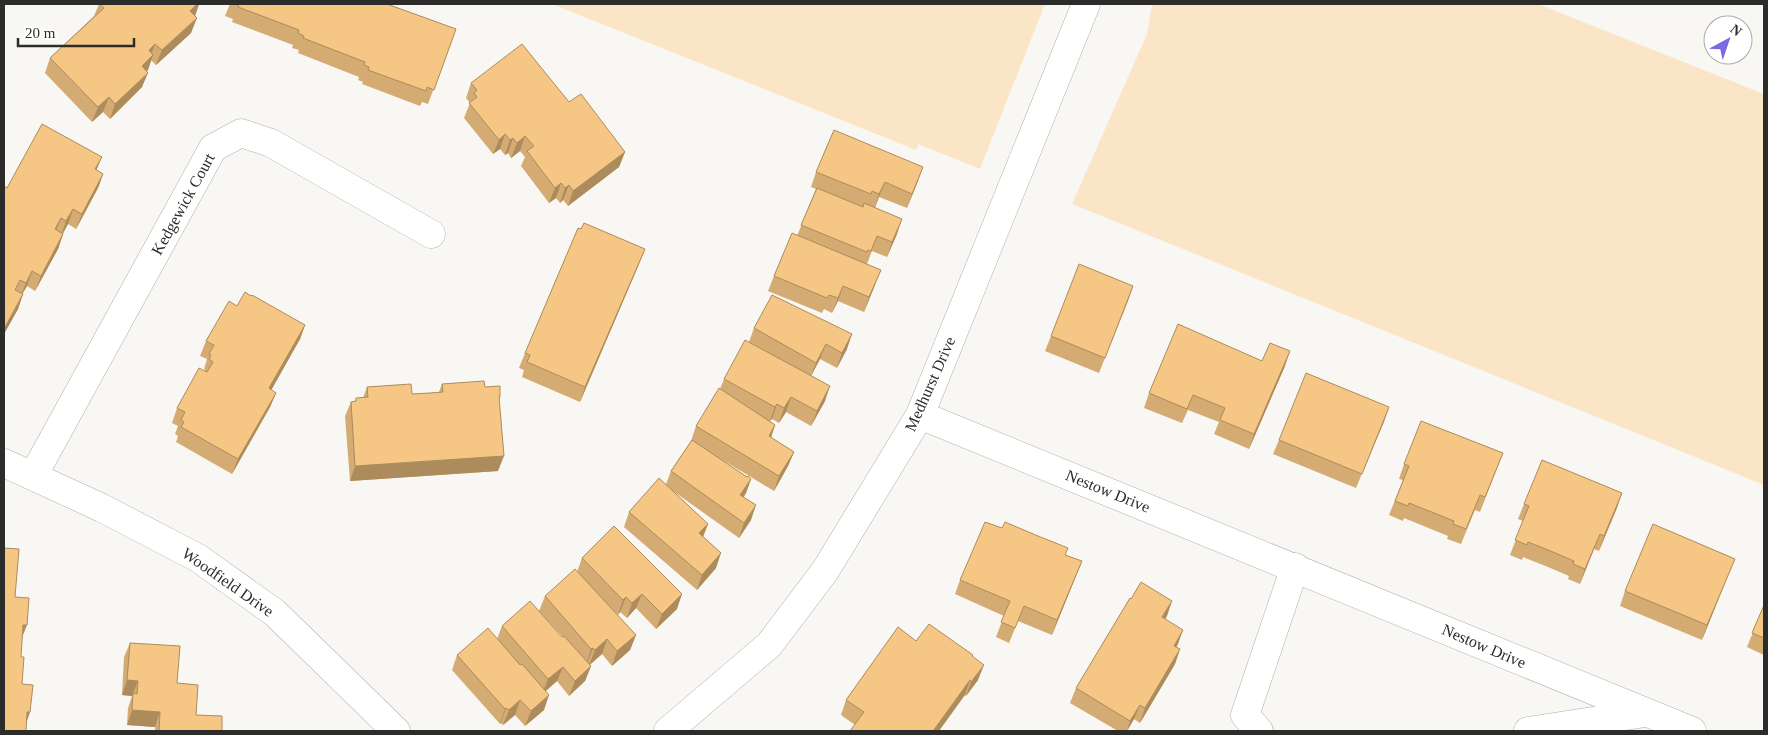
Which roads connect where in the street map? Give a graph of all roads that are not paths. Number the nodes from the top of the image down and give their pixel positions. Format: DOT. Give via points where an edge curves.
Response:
graph roads {
  1 [pos="1086,4"];
  2 [pos="431,234"];
  3 [pos="920,415"];
  4 [pos="4,463"];
  5 [pos="33,476"];
  6 [pos="1295,567"];
  7 [pos="1645,713"];
  8 [pos="396,731"];
  9 [pos="668,731"];
  10 [pos="1259,731"];
  11 [pos="1528,731"];
  12 [pos="1692,731"];
  1 -- 3 [label="street, Medhurst Drive"];
  2 -- 5 [label="street, Kedgewick Court" via="271,143 241,133 213,148"];
  3 -- 6 [label="street, Nestow Drive"];
  3 -- 9 [label="street, Medhurst Drive" via="825,570 769,645"];
  4 -- 5 [label="street, Woodfield Drive"];
  5 -- 8 [label="street, Woodfield Drive" via="198,558 275,613"];
  6 -- 7 [label="street, Nestow Drive"];
  6 -- 10 [label="street" via="1245,715"];
  7 -- 11 [label="street, Nestow Drive"];
  7 -- 12 [label="street, Nestow Drive"];
}
